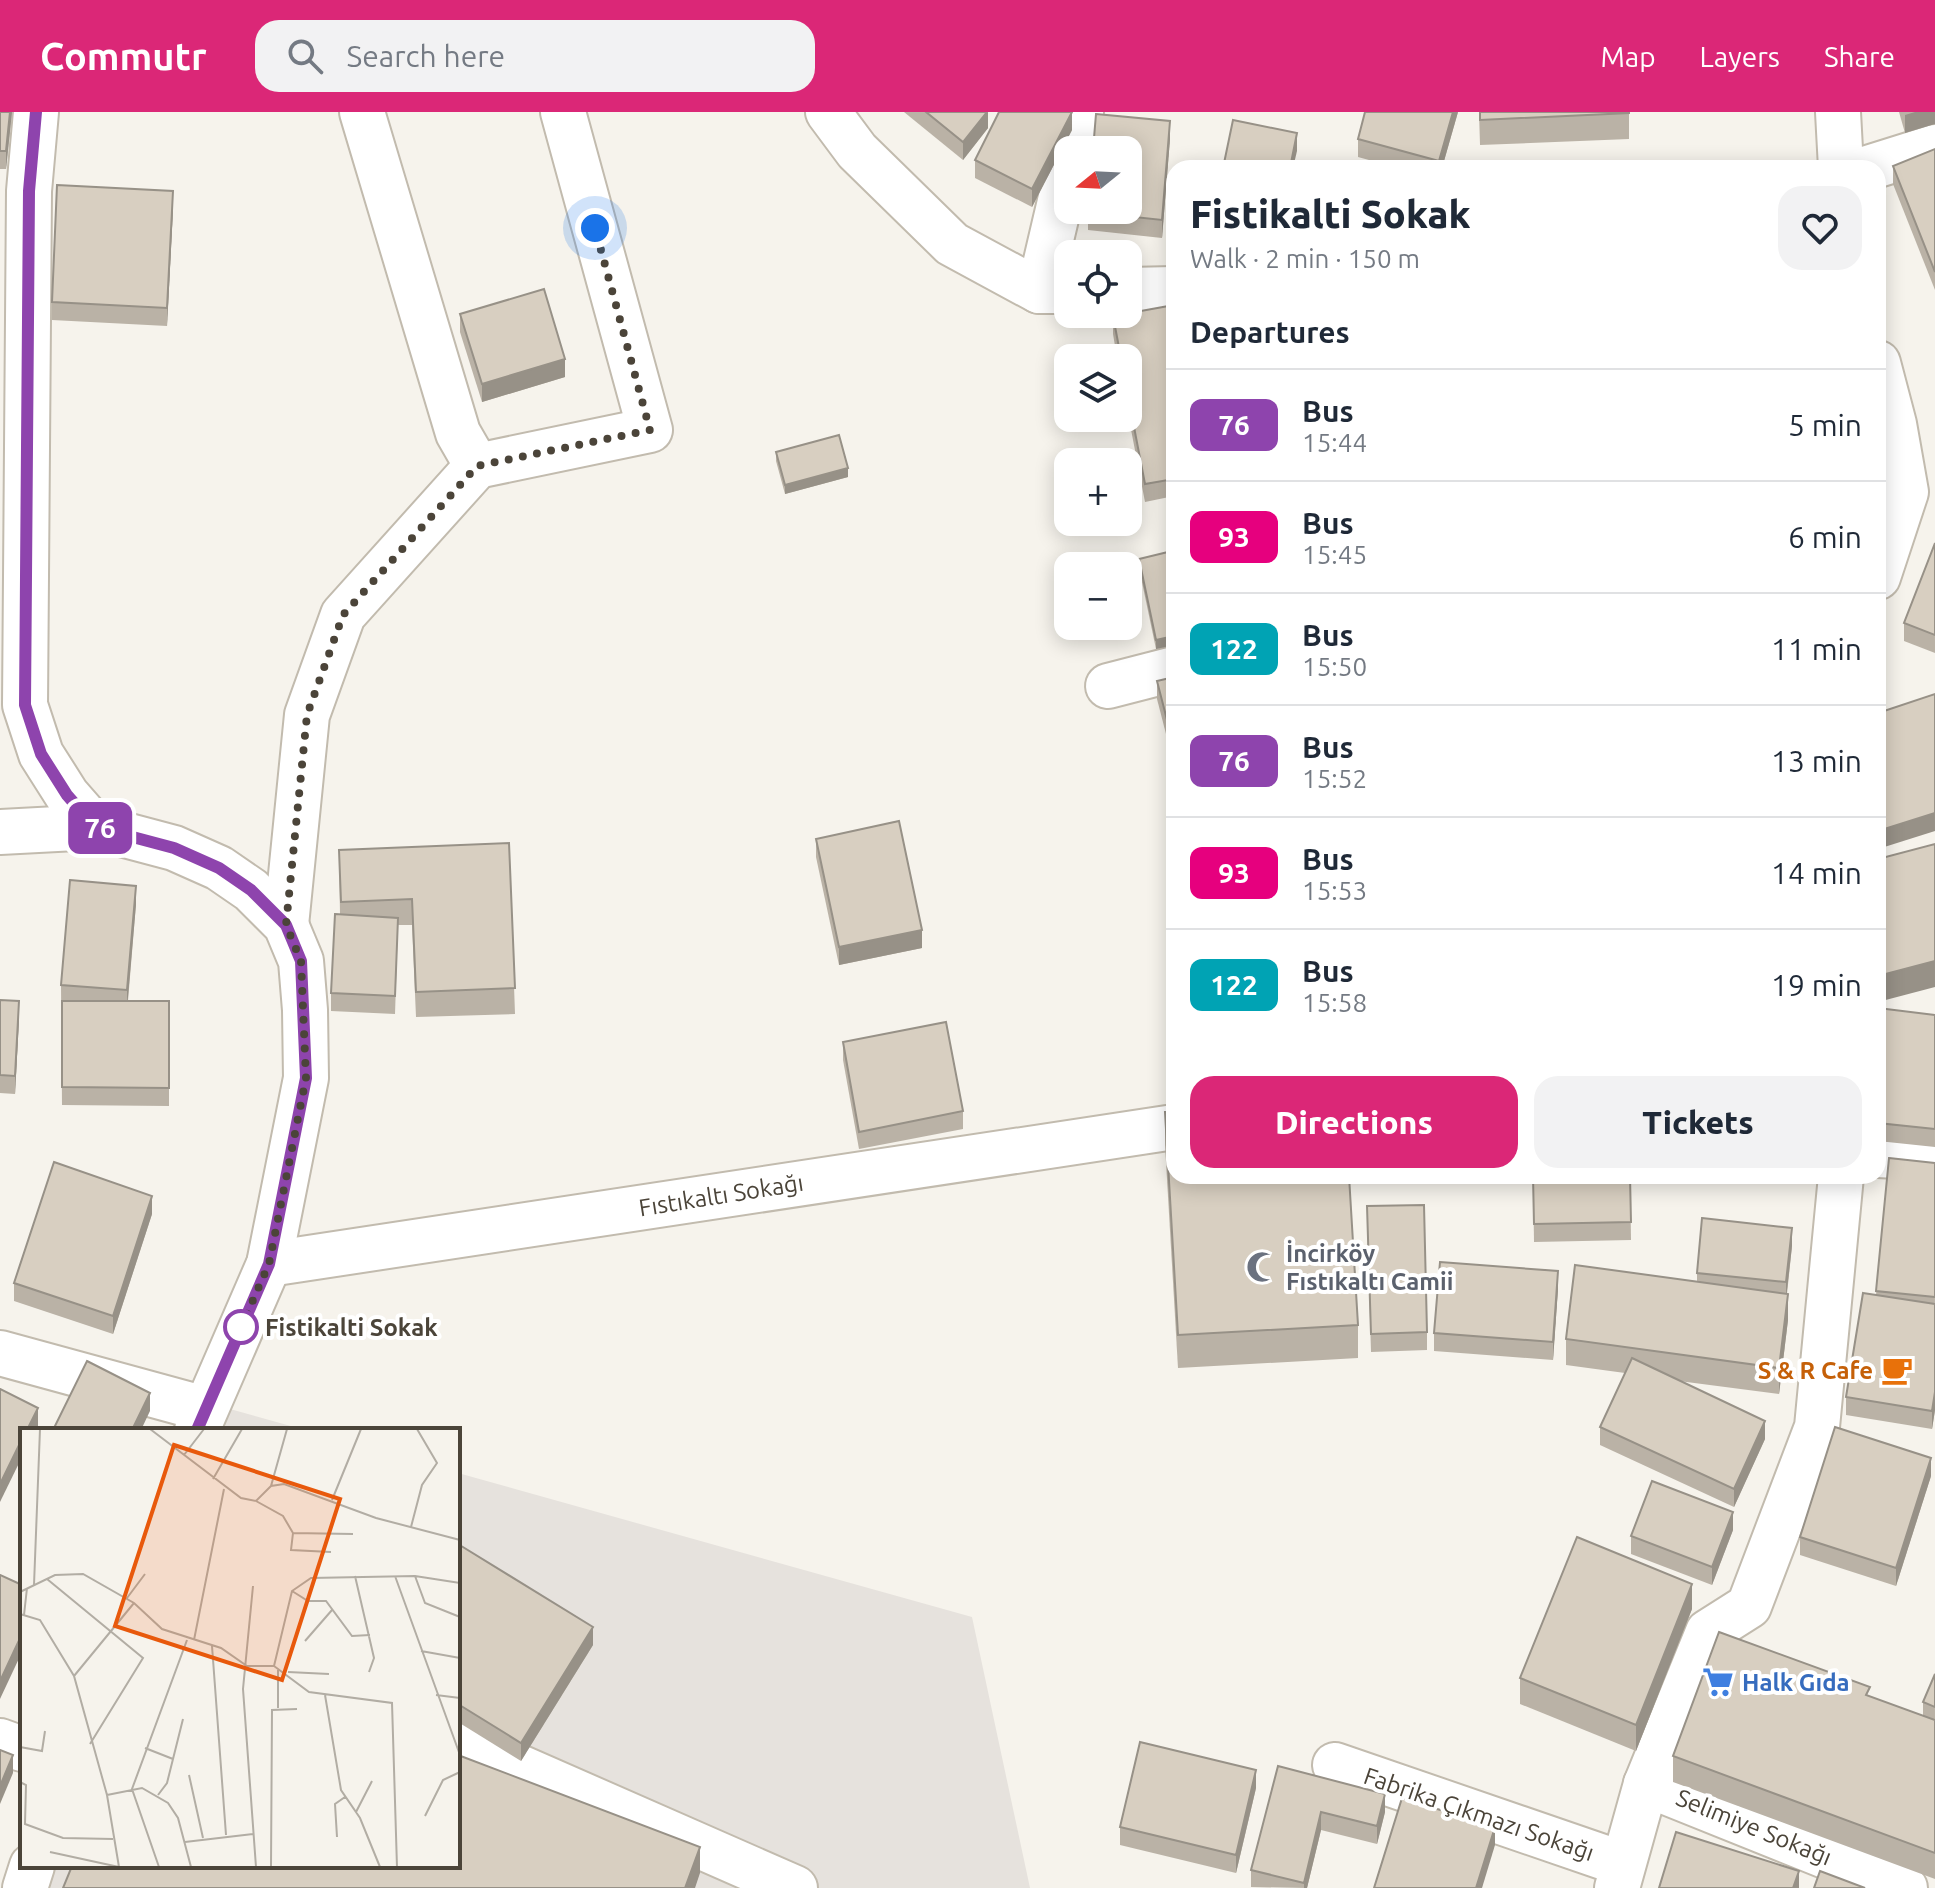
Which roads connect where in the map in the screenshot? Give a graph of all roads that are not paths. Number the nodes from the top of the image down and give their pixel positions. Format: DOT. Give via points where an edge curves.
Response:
graph roads {
  1 [pos="36,112"];
  2 [pos="362,112"];
  3 [pos="563,112"];
  4 [pos="828,112"];
  5 [pos="1081,112"];
  6 [pos="1838,112"];
  7 [pos="1075,136"];
  8 [pos="1935,147"];
  9 [pos="1841,160"];
  10 [pos="1886,162"];
  11 [pos="15,190"];
  12 [pos="1061,224"];
  13 [pos="1166,289"];
  14 [pos="1142,290"];
  15 [pos="1053,291"];
  16 [pos="1886,394"];
  17 [pos="477,466"];
  18 [pos="1906,492"];
  19 [pos="1886,553"];
  20 [pos="1166,671"];
  21 [pos="1108,686"];
  22 [pos="95,827"];
  23 [pos="0,832"];
  24 [pos="286,925"];
  25 [pos="1166,1128"];
  26 [pos="1886,1155"];
  27 [pos="1935,1158"];
  28 [pos="1840,1184"];
  29 [pos="269,1264"];
  30 [pos="0,1353"];
  31 [pos="201,1420"];
  32 [pos="0,1741"];
  33 [pos="460,1741"];
  34 [pos="20,1748"];
  35 [pos="1335,1765"];
  36 [pos="1646,1784"];
  37 [pos="31,1868"];
  38 [pos="1620,1876"];
  39 [pos="25,1888"];
  40 [pos="795,1888"];
  41 [pos="1905,1888"];
  1 -- 11 [label="street"];
  2 -- 17 [label="street" via="458,433"];
  3 -- 17 [label="street" via="650,430"];
  4 -- 15 [label="street" via="857,151 952,244"];
  5 -- 7 [label="street"];
  6 -- 9 [label="street"];
  8 -- 10 [label="street"];
  11 -- 22 [label="street" via="25,705 41,754"];
  12 -- 15 [label="street"];
  13 -- 14 [label="street"];
  16 -- 18 [label="street"];
  17 -- 24 [label="street" via="343,615 307,715"];
  18 -- 19 [label="street"];
  20 -- 21 [label="street"];
  22 -- 23 [label="street"];
  22 -- 24 [label="street" via="174,848 219,868"];
  24 -- 29 [label="street" via="301,961 306,1078"];
  25 -- 29 [label="street, Fıstıkaltı Sokağı"];
  26 -- 27 [label="street"];
  28 -- 36 [label="street" via="1817,1427 1749,1606 1708,1632"];
  29 -- 31 [label="street"];
  30 -- 31 [label="street"];
  32 -- 34 [label="street"];
  33 -- 40 [label="street"];
  35 -- 38 [label="street, Fabrika Çıkmazı Sokağı"];
  36 -- 38 [label="street"];
  36 -- 41 [label="street, Selimiye Sokağı"];
  37 -- 39 [label="street"];
}
